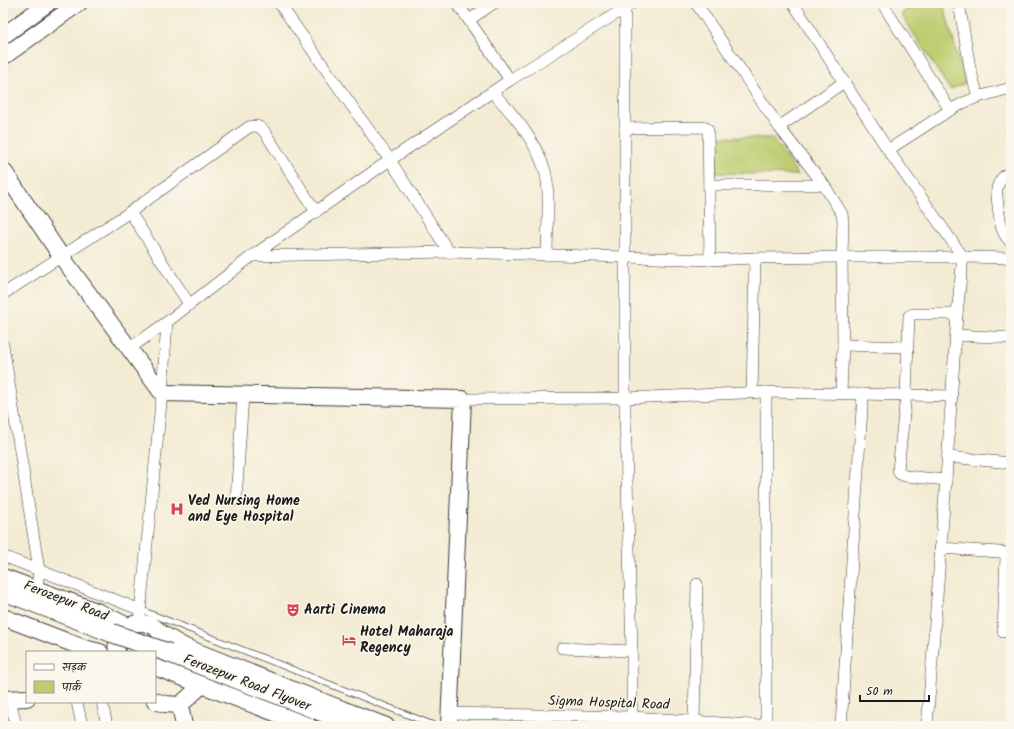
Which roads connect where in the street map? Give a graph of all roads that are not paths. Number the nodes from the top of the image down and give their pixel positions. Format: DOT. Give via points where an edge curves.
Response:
graph roads {
  1 [pos="48,3"];
  2 [pos="79,3"];
  3 [pos="279,3"];
  4 [pos="456,3"];
  5 [pos="494,3"];
  6 [pos="696,3"];
  7 [pos="793,3"];
  8 [pos="882,3"];
  9 [pos="959,3"];
  10 [pos="627,5"];
  11 [pos="469,20"];
  12 [pos="3,36"];
  13 [pos="3,57"];
  14 [pos="510,80"];
  15 [pos="844,82"];
  16 [pos="1011,88"];
  17 [pos="492,92"];
  18 [pos="978,97"];
  19 [pos="950,110"];
  20 [pos="779,126"];
  21 [pos="625,128"];
  22 [pos="888,150"];
  23 [pos="390,160"];
  24 [pos="3,170"];
  25 [pos="1011,172"];
  26 [pos="709,185"];
  27 [pos="824,185"];
  28 [pos="130,212"];
  29 [pos="316,212"];
  30 [pos="1011,242"];
  31 [pos="450,252"];
  32 [pos="547,255"];
  33 [pos="61,256"];
  34 [pos="252,256"];
  35 [pos="626,257"];
  36 [pos="842,257"];
  37 [pos="963,257"];
  38 [pos="754,258"];
  39 [pos="1011,258"];
  40 [pos="710,260"];
  41 [pos="3,294"];
  42 [pos="189,304"];
  43 [pos="957,314"];
  44 [pos="167,322"];
  45 [pos="956,335"];
  46 [pos="1011,338"];
  47 [pos="3,345"];
  48 [pos="842,345"];
  49 [pos="907,347"];
  50 [pos="129,349"];
  51 [pos="766,392"];
  52 [pos="162,393"];
  53 [pos="752,393"];
  54 [pos="841,393"];
  55 [pos="863,394"];
  56 [pos="243,395"];
  57 [pos="906,395"];
  58 [pos="952,396"];
  59 [pos="625,398"];
  60 [pos="463,399"];
  61 [pos="948,457"];
  62 [pos="1011,463"];
  63 [pos="946,480"];
  64 [pos="236,500"];
  65 [pos="940,548"];
  66 [pos="3,556"];
  67 [pos="39,570"];
  68 [pos="3,577"];
  69 [pos="697,584"];
  70 [pos="37,589"];
  71 [pos="3,591"];
  72 [pos="3,603"];
  73 [pos="3,617"];
  74 [pos="130,623"];
  75 [pos="3,624"];
  76 [pos="159,632"];
  77 [pos="1003,632"];
  78 [pos="562,648"];
  79 [pos="73,651"];
  80 [pos="96,651"];
  81 [pos="116,651"];
  82 [pos="133,651"];
  83 [pos="632,651"];
  84 [pos="156,659"];
  85 [pos="156,666"];
  86 [pos="156,667"];
  87 [pos="202,685"];
  88 [pos="26,698"];
  89 [pos="6,699"];
  90 [pos="156,701"];
  91 [pos="77,703"];
  92 [pos="102,703"];
  93 [pos="180,705"];
  94 [pos="632,717"];
  95 [pos="450,719"];
  96 [pos="694,722"];
  97 [pos="16,726"];
  98 [pos="82,726"];
  99 [pos="108,726"];
  100 [pos="184,726"];
  101 [pos="308,726"];
  102 [pos="335,726"];
  103 [pos="358,726"];
  104 [pos="386,726"];
  105 [pos="436,726"];
  106 [pos="766,726"];
  107 [pos="841,726"];
  108 [pos="927,726"];
  1 -- 12 [label="street"];
  2 -- 13 [label="street"];
  3 -- 23 [label="street"];
  4 -- 11 [label="street"];
  5 -- 11 [label="street"];
  6 -- 20 [label="street"];
  7 -- 15 [label="street"];
  8 -- 19 [label="street"];
  9 -- 18 [label="street" via="970,68"];
  10 -- 14 [label="street"];
  10 -- 21 [label="street"];
  11 -- 14 [label="street"];
  14 -- 17 [label="street"];
  15 -- 20 [label="street"];
  15 -- 22 [label="street"];
  16 -- 18 [label="street"];
  17 -- 23 [label="street"];
  17 -- 32 [label="street" via="506,106 531,141 546,172"];
  18 -- 19 [label="street"];
  19 -- 22 [label="street"];
  20 -- 27 [label="street"];
  21 -- 26 [label="street" via="706,128 709,133"];
  21 -- 35 [label="street"];
  22 -- 37 [label="street"];
  23 -- 29 [label="street"];
  23 -- 31 [label="street"];
  24 -- 33 [label="street"];
  25 -- 30 [label="street" via="1001,179 997,189 1002,229"];
  26 -- 27 [label="street"];
  26 -- 40 [label="street"];
  27 -- 36 [label="street" via="842,214"];
  28 -- 29 [label="street" via="249,127 259,126"];
  28 -- 33 [label="street"];
  28 -- 42 [label="street"];
  29 -- 34 [label="street"];
  31 -- 32 [label="street"];
  31 -- 34 [label="street"];
  32 -- 35 [label="street"];
  33 -- 41 [label="street"];
  33 -- 50 [label="street"];
  34 -- 42 [label="street"];
  35 -- 40 [label="street"];
  35 -- 59 [label="street"];
  36 -- 37 [label="street"];
  36 -- 38 [label="street"];
  36 -- 48 [label="street"];
  37 -- 39 [label="street"];
  37 -- 43 [label="street"];
  38 -- 40 [label="street"];
  38 -- 53 [label="street"];
  42 -- 44 [label="street"];
  43 -- 45 [label="street"];
  43 -- 49 [label="street" via="909,316"];
  44 -- 50 [label="street"];
  44 -- 52 [label="street"];
  45 -- 46 [label="street"];
  45 -- 58 [label="street"];
  47 -- 67 [label="street"];
  48 -- 49 [label="street"];
  48 -- 54 [label="street"];
  49 -- 57 [label="street"];
  50 -- 52 [label="street"];
  51 -- 53 [label="street"];
  51 -- 54 [label="street"];
  51 -- 106 [label="street"];
  52 -- 56 [label="street"];
  52 -- 74 [label="street"];
  53 -- 59 [label="street"];
  54 -- 55 [label="street"];
  55 -- 57 [label="street"];
  55 -- 107 [label="street"];
  56 -- 60 [label="street"];
  56 -- 64 [label="street"];
  57 -- 58 [label="street"];
  57 -- 63 [label="street" via="898,470 905,476"];
  58 -- 61 [label="street"];
  59 -- 60 [label="street"];
  59 -- 83 [label="street"];
  60 -- 95 [label="street"];
  61 -- 62 [label="street"];
  61 -- 63 [label="street"];
  63 -- 65 [label="street"];
  65 -- 77 [label="street" via="1005,554"];
  65 -- 108 [label="street"];
  66 -- 67 [label="street"];
  67 -- 70 [label="street"];
  67 -- 74 [label="street"];
  68 -- 70 [label="street, Ferozepur Road"];
  69 -- 96 [label="street"];
  70 -- 74 [label="street, Ferozepur Road"];
  71 -- 74 [label="main road, Ferozepur Road" via="92,626"];
  72 -- 82 [label="main road"];
  73 -- 80 [label="street"];
  74 -- 76 [label="street" via="147,624"];
  74 -- 81 [label="street" via="116,642"];
  74 -- 103 [label="main road, Ferozepur Road Flyover, bridge" via="169,653"];
  74 -- 105 [label="lane"];
  75 -- 79 [label="street"];
  76 -- 85 [label="street" via="165,645 161,660"];
  76 -- 104 [label="street" via="183,646"];
  78 -- 83 [label="street"];
  83 -- 94 [label="street"];
  84 -- 102 [label="main road, Ferozepur Road Flyover"];
  86 -- 87 [label="street"];
  87 -- 93 [label="street"];
  87 -- 101 [label="street"];
  88 -- 89 [label="street"];
  89 -- 97 [label="street"];
  90 -- 93 [label="street"];
  91 -- 98 [label="street"];
  92 -- 99 [label="street"];
  93 -- 100 [label="street"];
  94 -- 95 [label="street, Sigma Hospital Road"];
  94 -- 96 [label="street, Sigma Hospital Road"];
  96 -- 106 [label="street, Sigma Hospital Road"];
}
